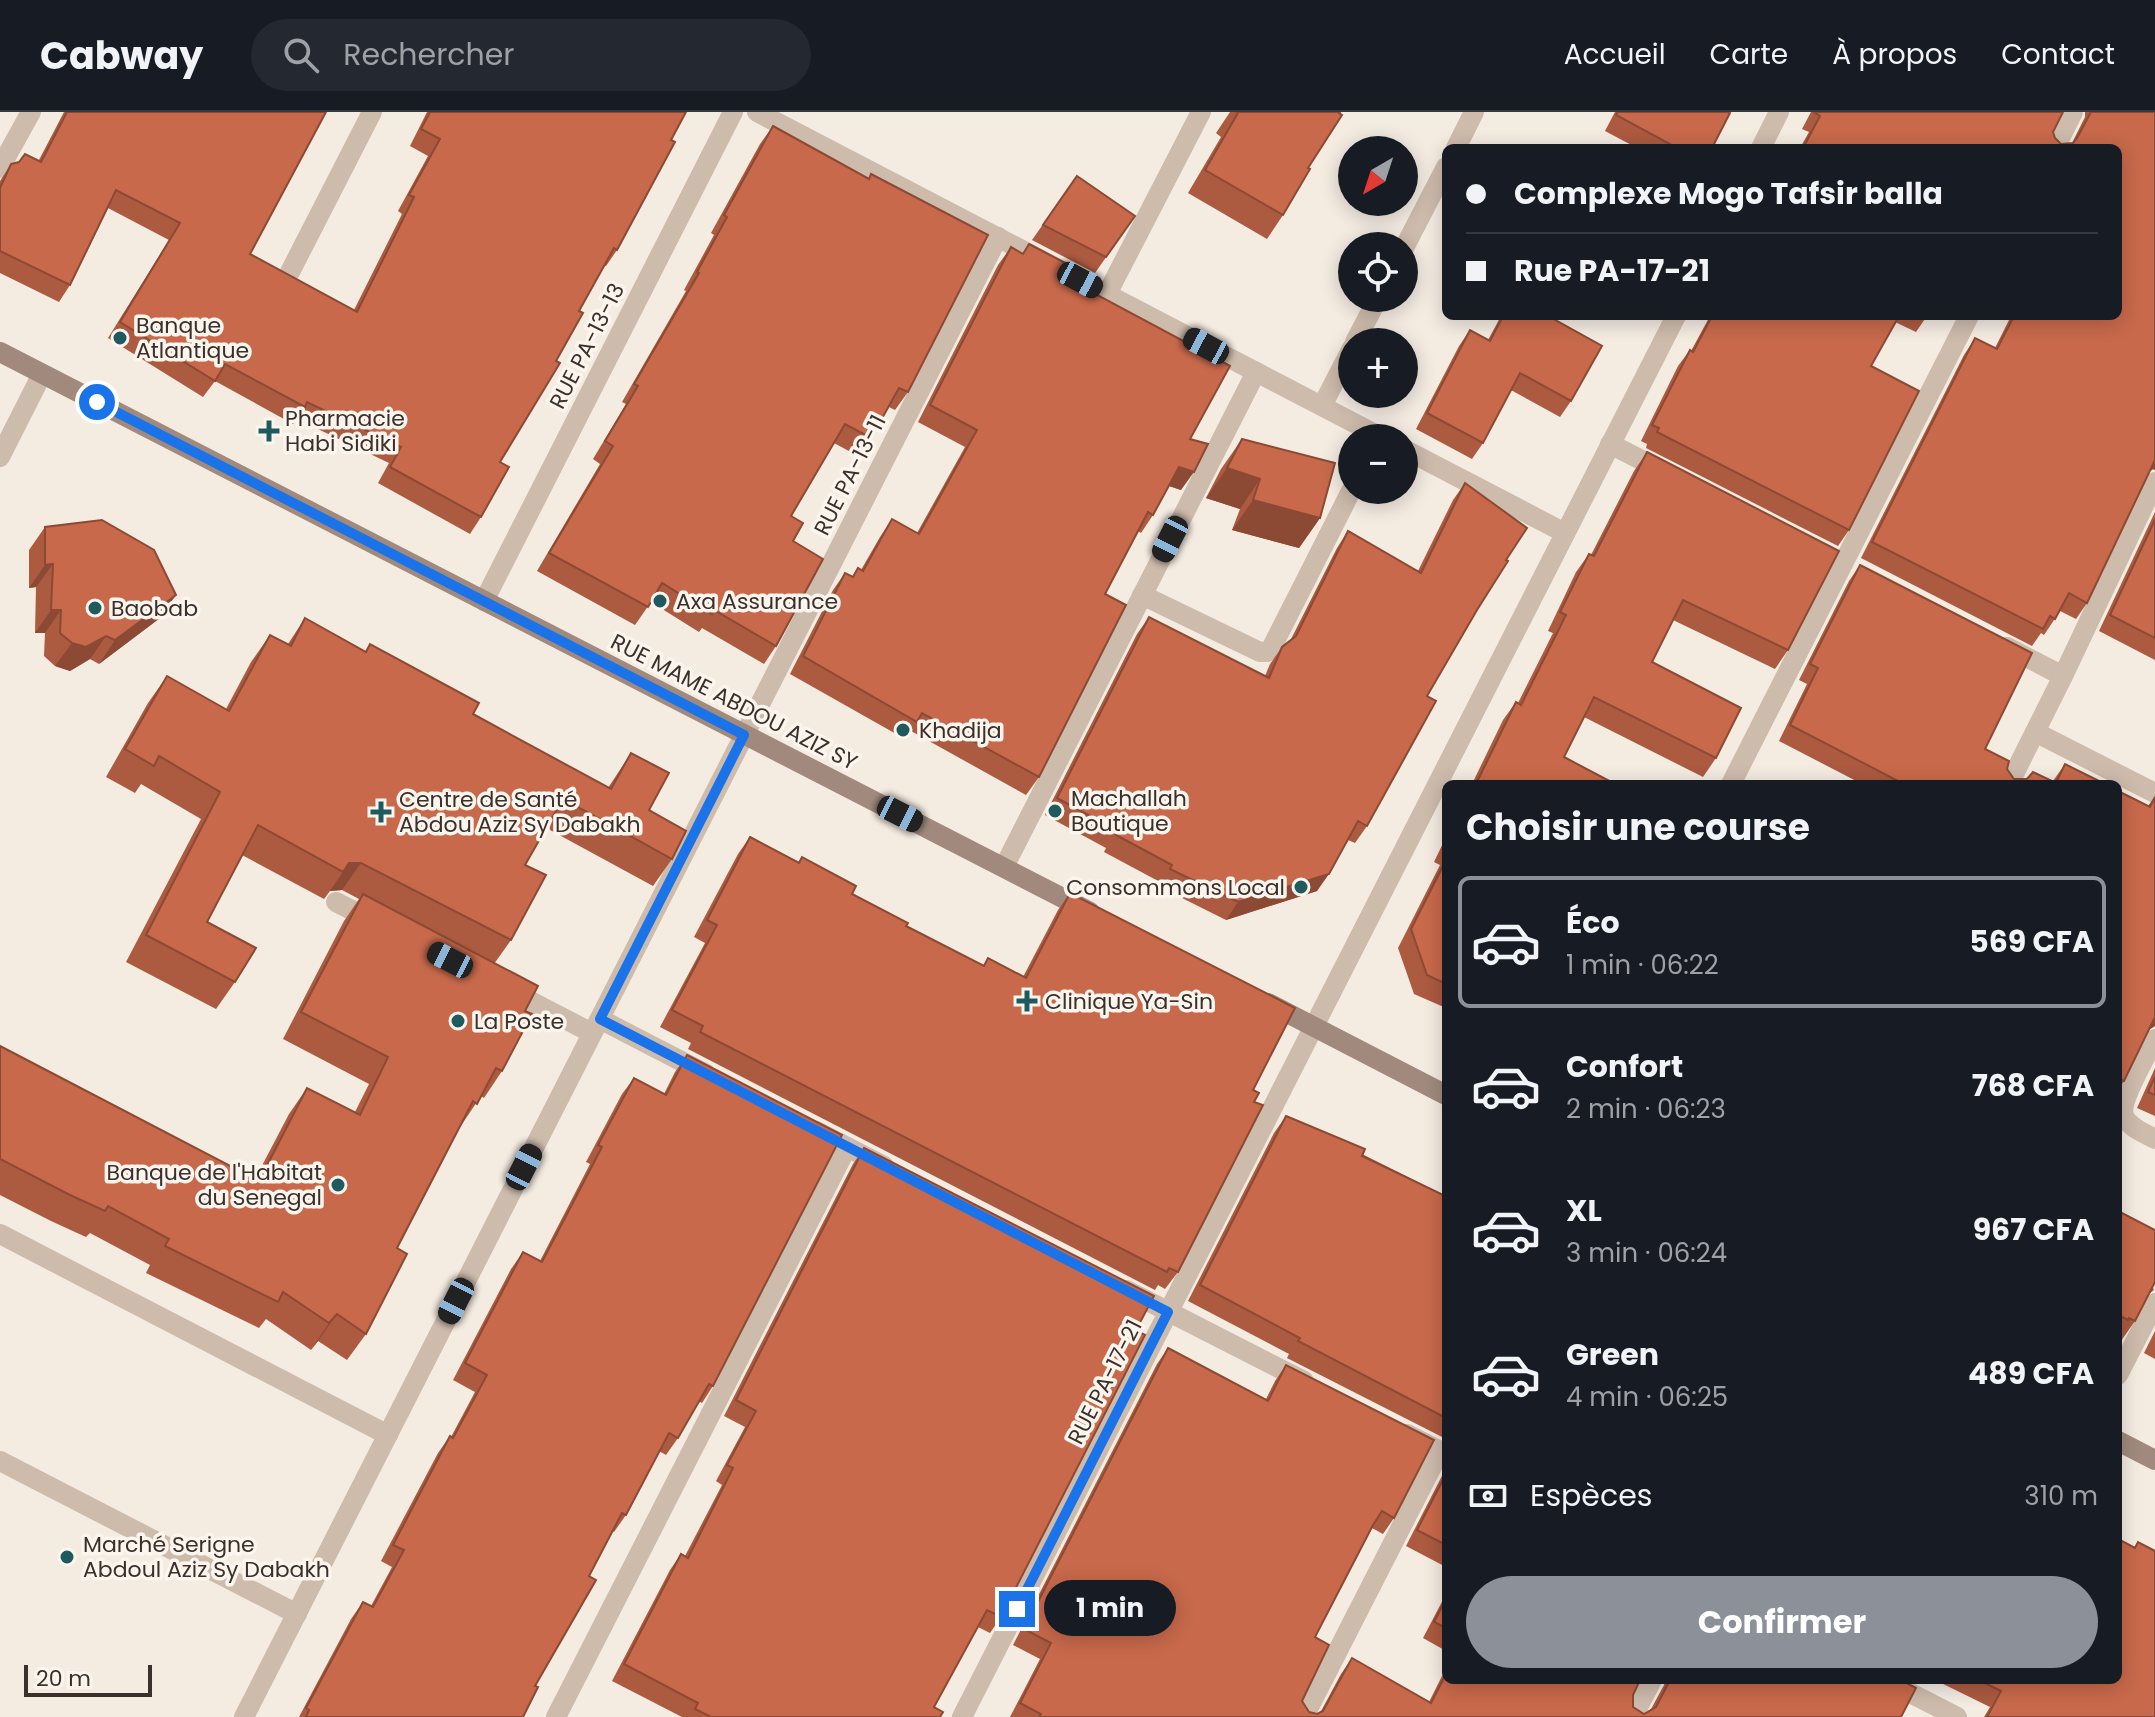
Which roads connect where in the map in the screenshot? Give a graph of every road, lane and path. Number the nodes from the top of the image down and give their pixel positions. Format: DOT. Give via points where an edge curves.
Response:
graph roads {
  1 [pos="31,112"];
  2 [pos="372,112"];
  3 [pos="733,112"];
  4 [pos="757,112"];
  5 [pos="1201,112"];
  6 [pos="1474,112"];
  7 [pos="1779,112"];
  8 [pos="2073,112"];
  9 [pos="1458,144"];
  10 [pos="1763,144"];
  11 [pos="2057,144"];
  12 [pos="0,168"];
  13 [pos="1442,175"];
  14 [pos="1412,232"];
  15 [pos="998,237"];
  16 [pos="290,272"];
  17 [pos="1107,294"];
  18 [pos="1674,320"];
  19 [pos="1967,320"];
  20 [pos="0,352"];
  21 [pos="1256,372"];
  22 [pos="42,374"];
  23 [pos="1338,375"];
  24 [pos="1322,406"];
  25 [pos="1356,424"];
  26 [pos="1610,444"];
  27 [pos="1418,456"];
  28 [pos="0,457"];
  29 [pos="1679,479"];
  30 [pos="2155,482"];
  31 [pos="1344,504"];
  32 [pos="1565,533"];
  33 [pos="1142,595"];
  34 [pos="484,601"];
  35 [pos="1995,641"];
  36 [pos="2063,676"];
  37 [pos="2035,732"];
  38 [pos="744,735"];
  39 [pos="1733,780"];
  40 [pos="2011,780"];
  41 [pos="2155,793"];
  42 [pos="1004,867"];
  43 [pos="336,902"];
  44 [pos="1102,918"];
  45 [pos="393,931"];
  46 [pos="493,982"];
  47 [pos="1257,998"];
  48 [pos="596,1026"];
  49 [pos="1313,1027"];
  50 [pos="2155,1039"];
  51 [pos="723,1083"];
  52 [pos="1442,1093"];
  53 [pos="792,1119"];
  54 [pos="2155,1139"];
  55 [pos="847,1147"];
  56 [pos="903,1176"];
  57 [pos="0,1234"];
  58 [pos="1112,1283"];
  59 [pos="2155,1303"];
  60 [pos="1168,1312"];
  61 [pos="2122,1367"];
  62 [pos="1317,1388"];
  63 [pos="1385,1423"];
  64 [pos="388,1435"];
  65 [pos="2122,1443"];
  66 [pos="1442,1452"];
  67 [pos="1442,1455"];
  68 [pos="2155,1460"];
  69 [pos="0,1461"];
  70 [pos="297,1614"];
  71 [pos="1650,1684"];
  72 [pos="1893,1684"];
  73 [pos="565,1714"];
  74 [pos="1954,1716"];
  75 [pos="244,1717"];
  76 [pos="962,1717"];
  77 [pos="1304,1717"];
  78 [pos="1633,1717"];
  1 -- 12 [label="street"];
  2 -- 16 [label="street"];
  3 -- 34 [label="street, RUE PA-13-13"];
  4 -- 15 [label="street"];
  5 -- 17 [label="street"];
  6 -- 9 [label="street"];
  7 -- 10 [label="street"];
  8 -- 11 [label="street"];
  13 -- 14 [label="street"];
  15 -- 17 [label="street"];
  15 -- 38 [label="street, RUE PA-13-11"];
  17 -- 21 [label="street"];
  18 -- 26 [label="street, RUE PA-17-21"];
  19 -- 39 [label="street"];
  20 -- 22 [label="street, RUE MAME ABDOU AZIZ SY"];
  21 -- 24 [label="street"];
  21 -- 33 [label="street"];
  22 -- 28 [label="street"];
  22 -- 34 [label="street, RUE MAME ABDOU AZIZ SY"];
  23 -- 24 [label="street"];
  24 -- 25 [label="street"];
  26 -- 29 [label="street"];
  26 -- 32 [label="street, RUE PA-17-21"];
  27 -- 32 [label="street"];
  30 -- 36 [label="street"];
  31 -- 33 [label="street" via="1267,652"];
  32 -- 49 [label="street, RUE PA-17-21"];
  33 -- 42 [label="street"];
  34 -- 38 [label="street, RUE MAME ABDOU AZIZ SY"];
  35 -- 36 [label="street"];
  36 -- 37 [label="street"];
  37 -- 40 [label="street"];
  37 -- 41 [label="street"];
  38 -- 42 [label="street, RUE MAME ABDOU AZIZ SY"];
  38 -- 48 [label="street, RUE PA-13-11"];
  42 -- 44 [label="street, RUE MAME ABDOU AZIZ SY"];
  43 -- 45 [label="street"];
  46 -- 48 [label="street"];
  47 -- 49 [label="street"];
  48 -- 51 [label="street"];
  48 -- 64 [label="street, RUE PA-13-11"];
  49 -- 52 [label="street"];
  49 -- 60 [label="street, RUE PA-17-21"];
  50 -- 54 [label="street" via="2124,1102 2124,1115 2132,1127"];
  53 -- 55 [label="street"];
  55 -- 56 [label="street"];
  55 -- 73 [label="street"];
  57 -- 64 [label="street"];
  58 -- 60 [label="street"];
  59 -- 61 [label="street"];
  60 -- 62 [label="street"];
  60 -- 76 [label="street, RUE PA-17-21"];
  63 -- 66 [label="street"];
  64 -- 70 [label="street, RUE PA-13-11"];
  65 -- 68 [label="street"];
  67 -- 77 [label="street"];
  69 -- 70 [label="street"];
  70 -- 75 [label="street, RUE PA-13-11"];
  71 -- 78 [label="street"];
  72 -- 74 [label="street"];
}
